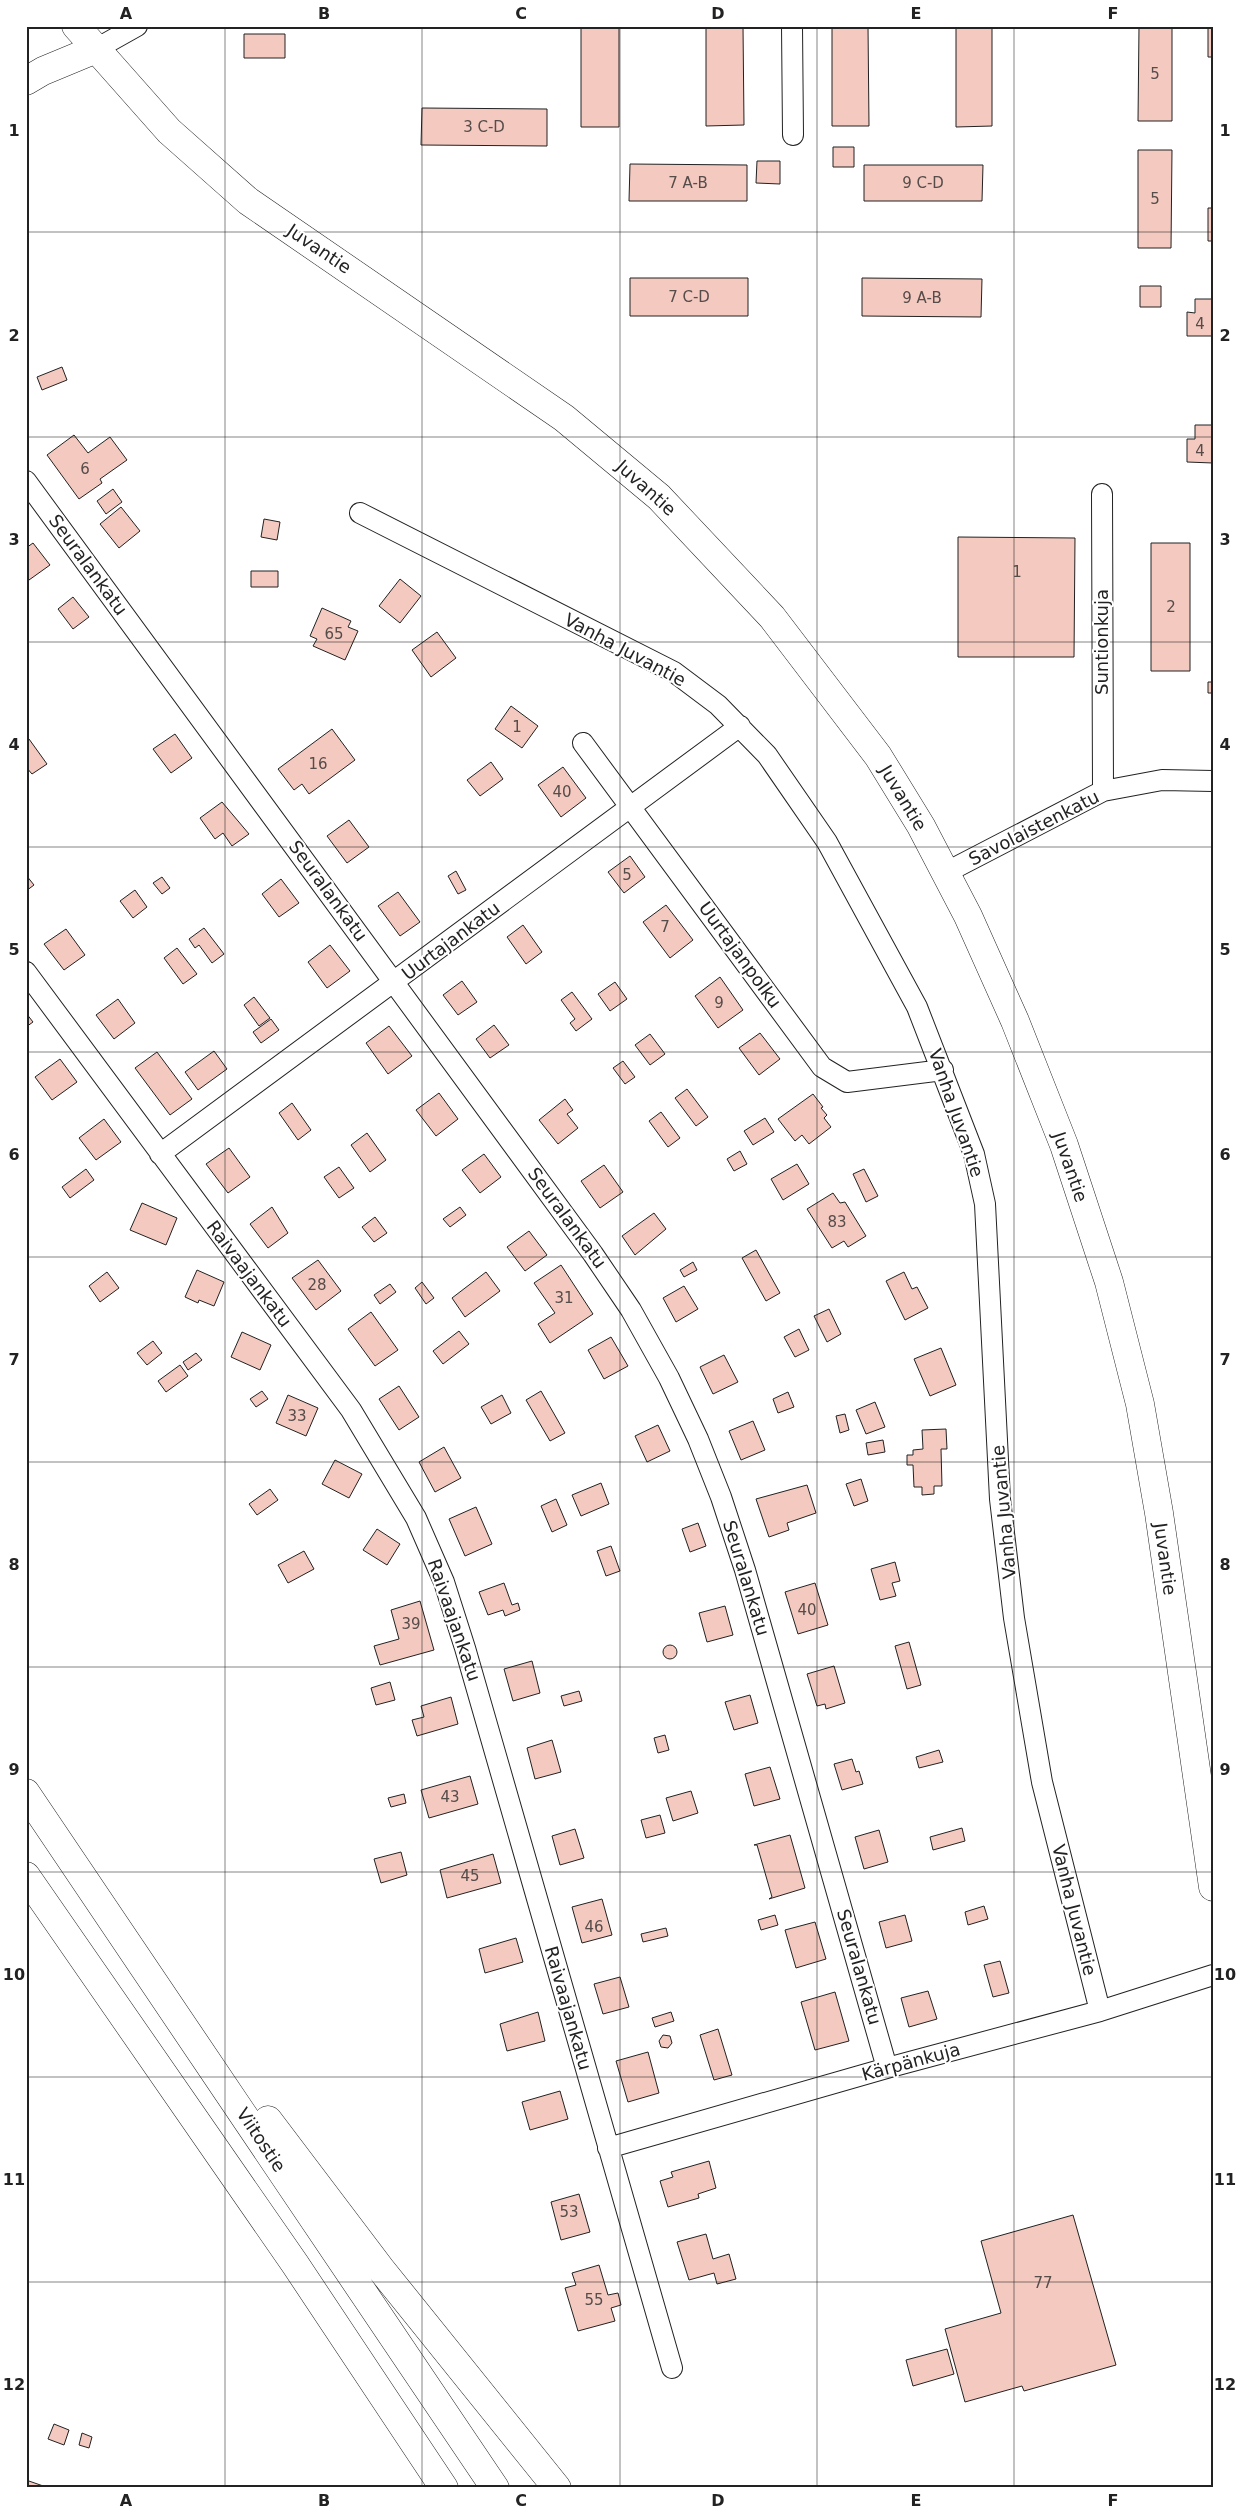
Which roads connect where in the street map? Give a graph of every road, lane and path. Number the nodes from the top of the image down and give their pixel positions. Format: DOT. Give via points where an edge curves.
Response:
graph roads {
  1 [pos="76,26"];
  2 [pos="137,26"];
  3 [pos="792,26"];
  4 [pos="96,48"];
  5 [pos="26,81"];
  6 [pos="793,134"];
  7 [pos="26,481"];
  8 [pos="1102,494"];
  9 [pos="360,513"];
  10 [pos="740,726"];
  11 [pos="583,743"];
  12 [pos="1213,781"];
  13 [pos="1103,791"];
  14 [pos="631,807"];
  15 [pos="945,873"];
  16 [pos="26,972"];
  17 [pos="395,982"];
  18 [pos="943,1070"];
  19 [pos="160,1154"];
  20 [pos="26,1793"];
  21 [pos="26,1876"];
  22 [pos="1213,1887"];
  23 [pos="142,1965"];
  24 [pos="1213,1975"];
  25 [pos="1100,2011"];
  26 [pos="887,2068"];
  27 [pos="608,2148"];
  28 [pos="672,2368"];
  29 [pos="444,2488"];
  30 [pos="496,2488"];
  31 [pos="557,2488"];
  1 -- 4 [label="main road, Juvantie"];
  2 -- 4 [label="street"];
  3 -- 6 [label="street"];
  4 -- 5 [label="main road"];
  4 -- 15 [label="main road, Juvantie" via="169,130 248,201 564,418 659,497 772,617 872,748 921,826"];
  7 -- 17 [label="street, Seuralankatu"];
  8 -- 13 [label="street, Suntionkuja"];
  9 -- 10 [label="street, Vanha Juvantie" via="674,672"];
  10 -- 14 [label="street, Uurtajankatu"];
  10 -- 18 [label="street, Vanha Juvantie" via="767,755 827,842 917,1007"];
  11 -- 14 [label="street, Uurtajanpolku"];
  12 -- 13 [label="street, Savolaistenkatu" via="1162,780"];
  13 -- 15 [label="street, Savolaistenkatu"];
  14 -- 17 [label="street, Uurtajankatu"];
  14 -- 18 [label="street, Uurtajanpolku" via="822,1067 847,1082"];
  15 -- 22 [label="main road, Juvantie" via="968,916 1022,1039 1064,1145 1109,1282 1140,1404 1159,1513"];
  16 -- 19 [label="street, Raivaajankatu"];
  17 -- 19 [label="street, Uurtajankatu"];
  17 -- 26 [label="street, Seuralankatu" via="626,1302 669,1378 698,1440 745,1570"];
  18 -- 25 [label="street, Vanha Juvantie" via="974,1154 985,1204 1000,1499 1019,1647 1042,1782"];
  19 -- 27 [label="street, Raivaajankatu" via="350,1410 416,1518 444,1582 465,1648"];
  20 -- 23 [label="main road, Viitostie"];
  21 -- 29 [label="main road" via="295,2264"];
  23 -- 30 [label="main road, Viitostie"];
  23 -- 31 [label="main road" via="266,2117 380,2268"];
  24 -- 25 [label="street, Kärpänkuja"];
  25 -- 26 [label="street, Kärpänkuja"];
  26 -- 27 [label="street, Kärpänkuja"];
  27 -- 28 [label="street, Raivaajankatu"];
}
